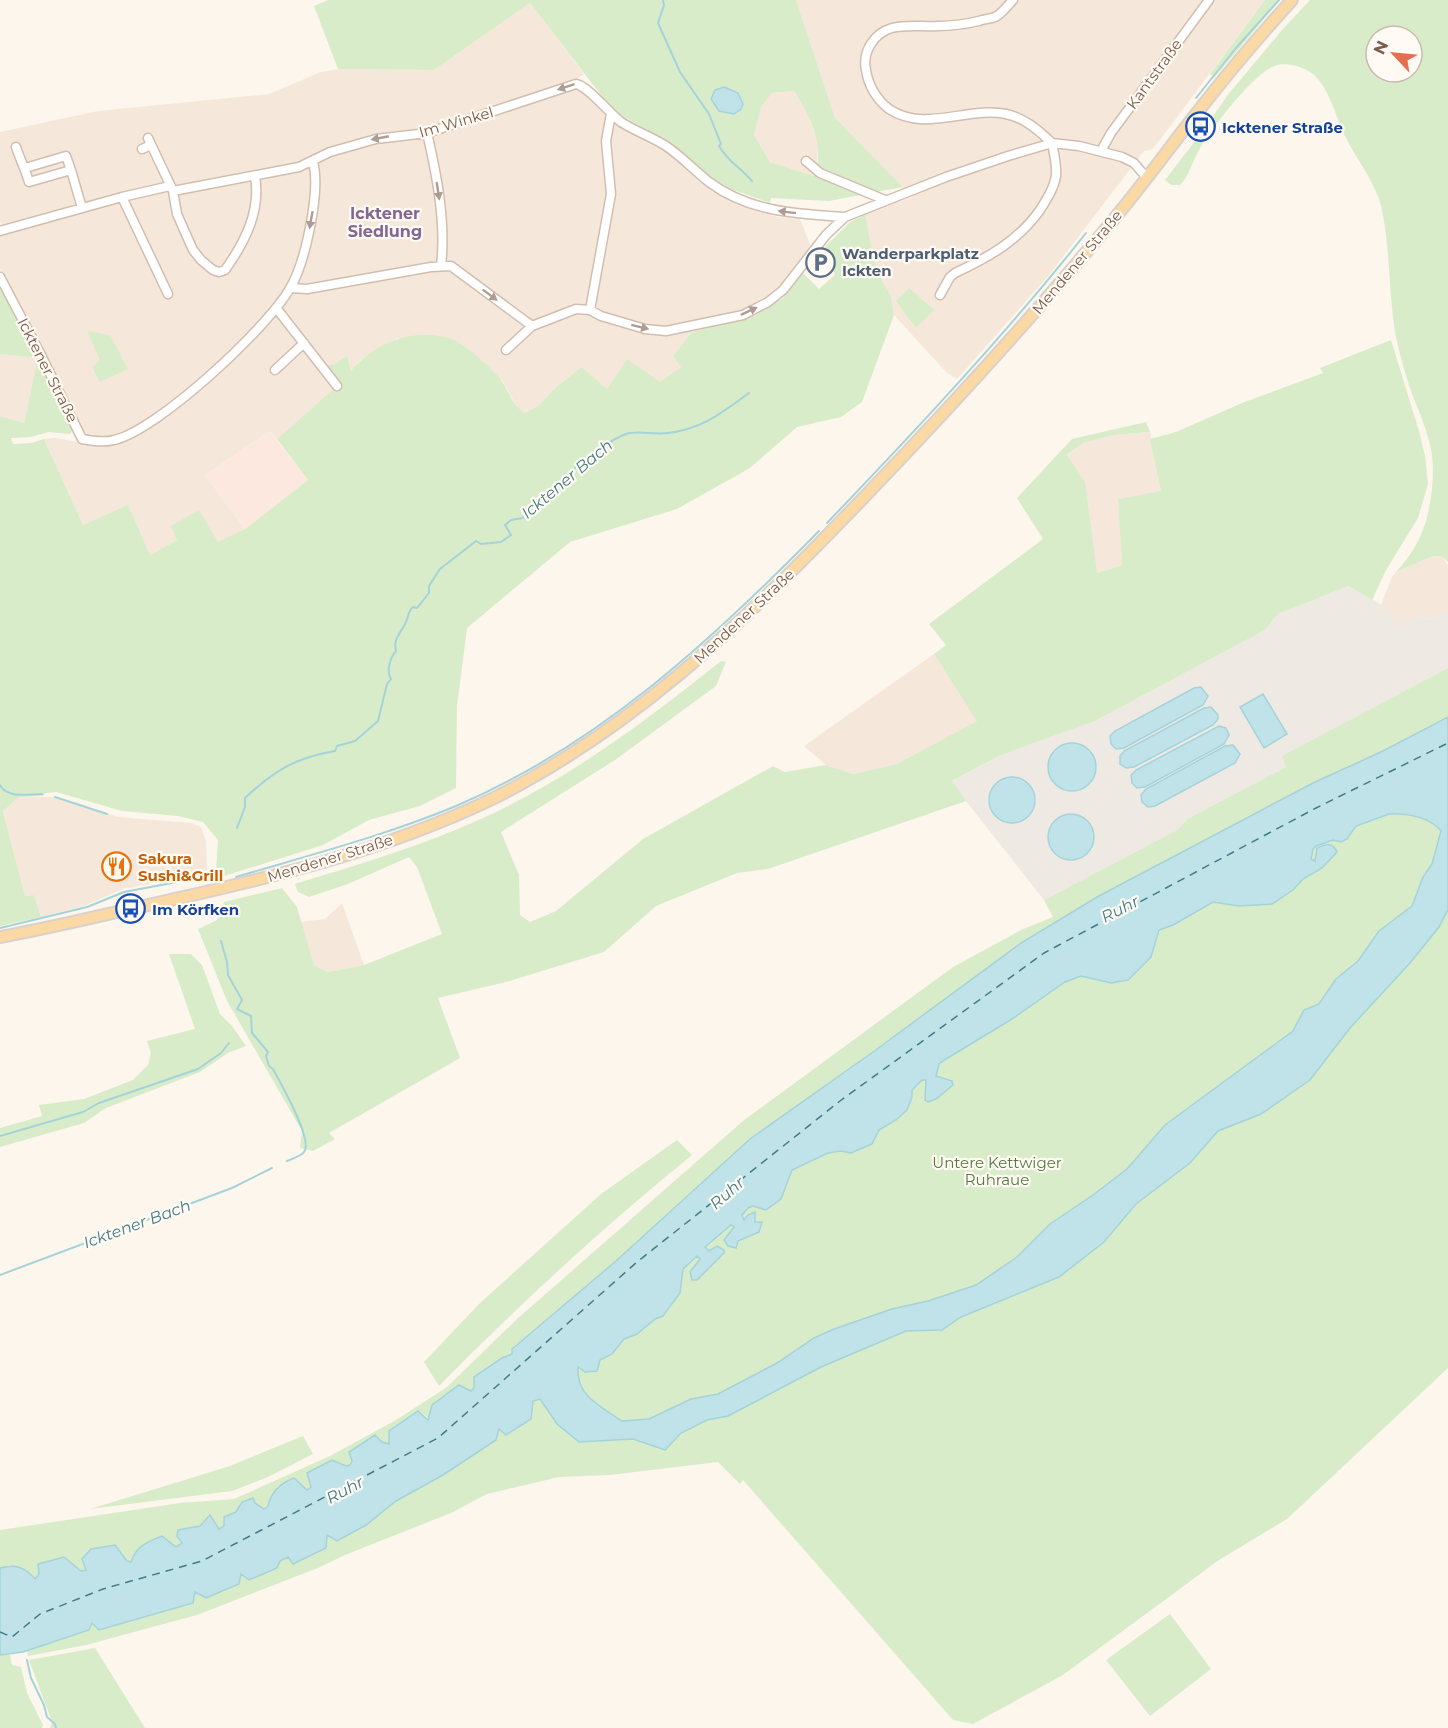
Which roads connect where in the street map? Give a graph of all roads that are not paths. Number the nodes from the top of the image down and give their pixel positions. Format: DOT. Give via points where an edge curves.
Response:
graph roads {
  1 [pos="1013,0"];
  2 [pos="1292,0"];
  3 [pos="1204,2"];
  4 [pos="611,114"];
  5 [pos="427,133"];
  6 [pos="1052,143"];
  7 [pos="16,147"];
  8 [pos="142,149"];
  9 [pos="1101,151"];
  10 [pos="806,161"];
  11 [pos="313,162"];
  12 [pos="25,168"];
  13 [pos="71,170"];
  14 [pos="255,176"];
  15 [pos="1147,178"];
  16 [pos="172,189"];
  17 [pos="122,197"];
  18 [pos="885,200"];
  19 [pos="82,208"];
  20 [pos="845,216"];
  21 [pos="0,231"];
  22 [pos="441,266"];
  23 [pos="0,277"];
  24 [pos="291,288"];
  25 [pos="168,294"];
  26 [pos="940,295"];
  27 [pos="277,309"];
  28 [pos="590,310"];
  29 [pos="532,326"];
  30 [pos="304,343"];
  31 [pos="506,350"];
  32 [pos="275,369"];
  33 [pos="337,386"];
  34 [pos="0,937"];
  1 -- 6 [label="street" via="996,16 952,25 899,26 882,32 866,54 867,76 877,97 903,116 924,119 1007,114 1034,126"];
  2 -- 15 [label="main road, Mendener Straße" via="1208,98"];
  3 -- 9 [label="street, Kantstraße"];
  4 -- 5 [label="street, Im Winkel, one-way" via="588,89 576,84"];
  20 -- 4 [label="street, one-way" via="778,212 746,202 709,182 668,147"];
  4 -- 28 [label="street" via="606,141 611,194"];
  5 -- 11 [label="street, Im Winkel, one-way" via="375,139"];
  5 -- 22 [label="street, one-way" via="439,196"];
  6 -- 9 [label="street"];
  6 -- 18 [label="street"];
  6 -- 26 [label="street" via="1056,178 1032,221 993,254 955,273"];
  7 -- 12 [label="street"];
  8 -- 16 [label="street" via="150,141"];
  9 -- 15 [label="street" via="1134,163"];
  10 -- 18 [label="street" via="820,173"];
  11 -- 14 [label="street, Im Winkel"];
  11 -- 24 [label="street, Icktener Straße, one-way" via="316,180 312,220"];
  12 -- 13 [label="street" via="66,156"];
  12 -- 13 [label="street" via="29,182"];
  13 -- 19 [label="street"];
  14 -- 16 [label="street, Im Winkel"];
  14 -- 16 [label="street" via="256,202 248,233 225,270 219,272 193,250 177,214"];
  15 -- 34 [label="main road, Mendener Straße" via="1019,331 790,575 726,635 621,721 493,798 410,834 215,891"];
  16 -- 17 [label="street, Im Winkel"];
  17 -- 19 [label="street, Im Winkel"];
  17 -- 25 [label="street"];
  18 -- 20 [label="street"];
  19 -- 21 [label="street, Im Winkel"];
  28 -- 20 [label="street, one-way" via="645,329 666,331 743,315 783,290"];
  22 -- 24 [label="street" via="308,289"];
  22 -- 29 [label="street, one-way" via="452,266"];
  23 -- 27 [label="street, Icktener Straße" via="82,439 101,442 127,435 183,399"];
  24 -- 27 [label="street, Icktener Straße"];
  27 -- 30 [label="street"];
  28 -- 29 [label="street" via="576,309"];
  29 -- 31 [label="street"];
  30 -- 32 [label="street"];
  30 -- 33 [label="street"];
}
